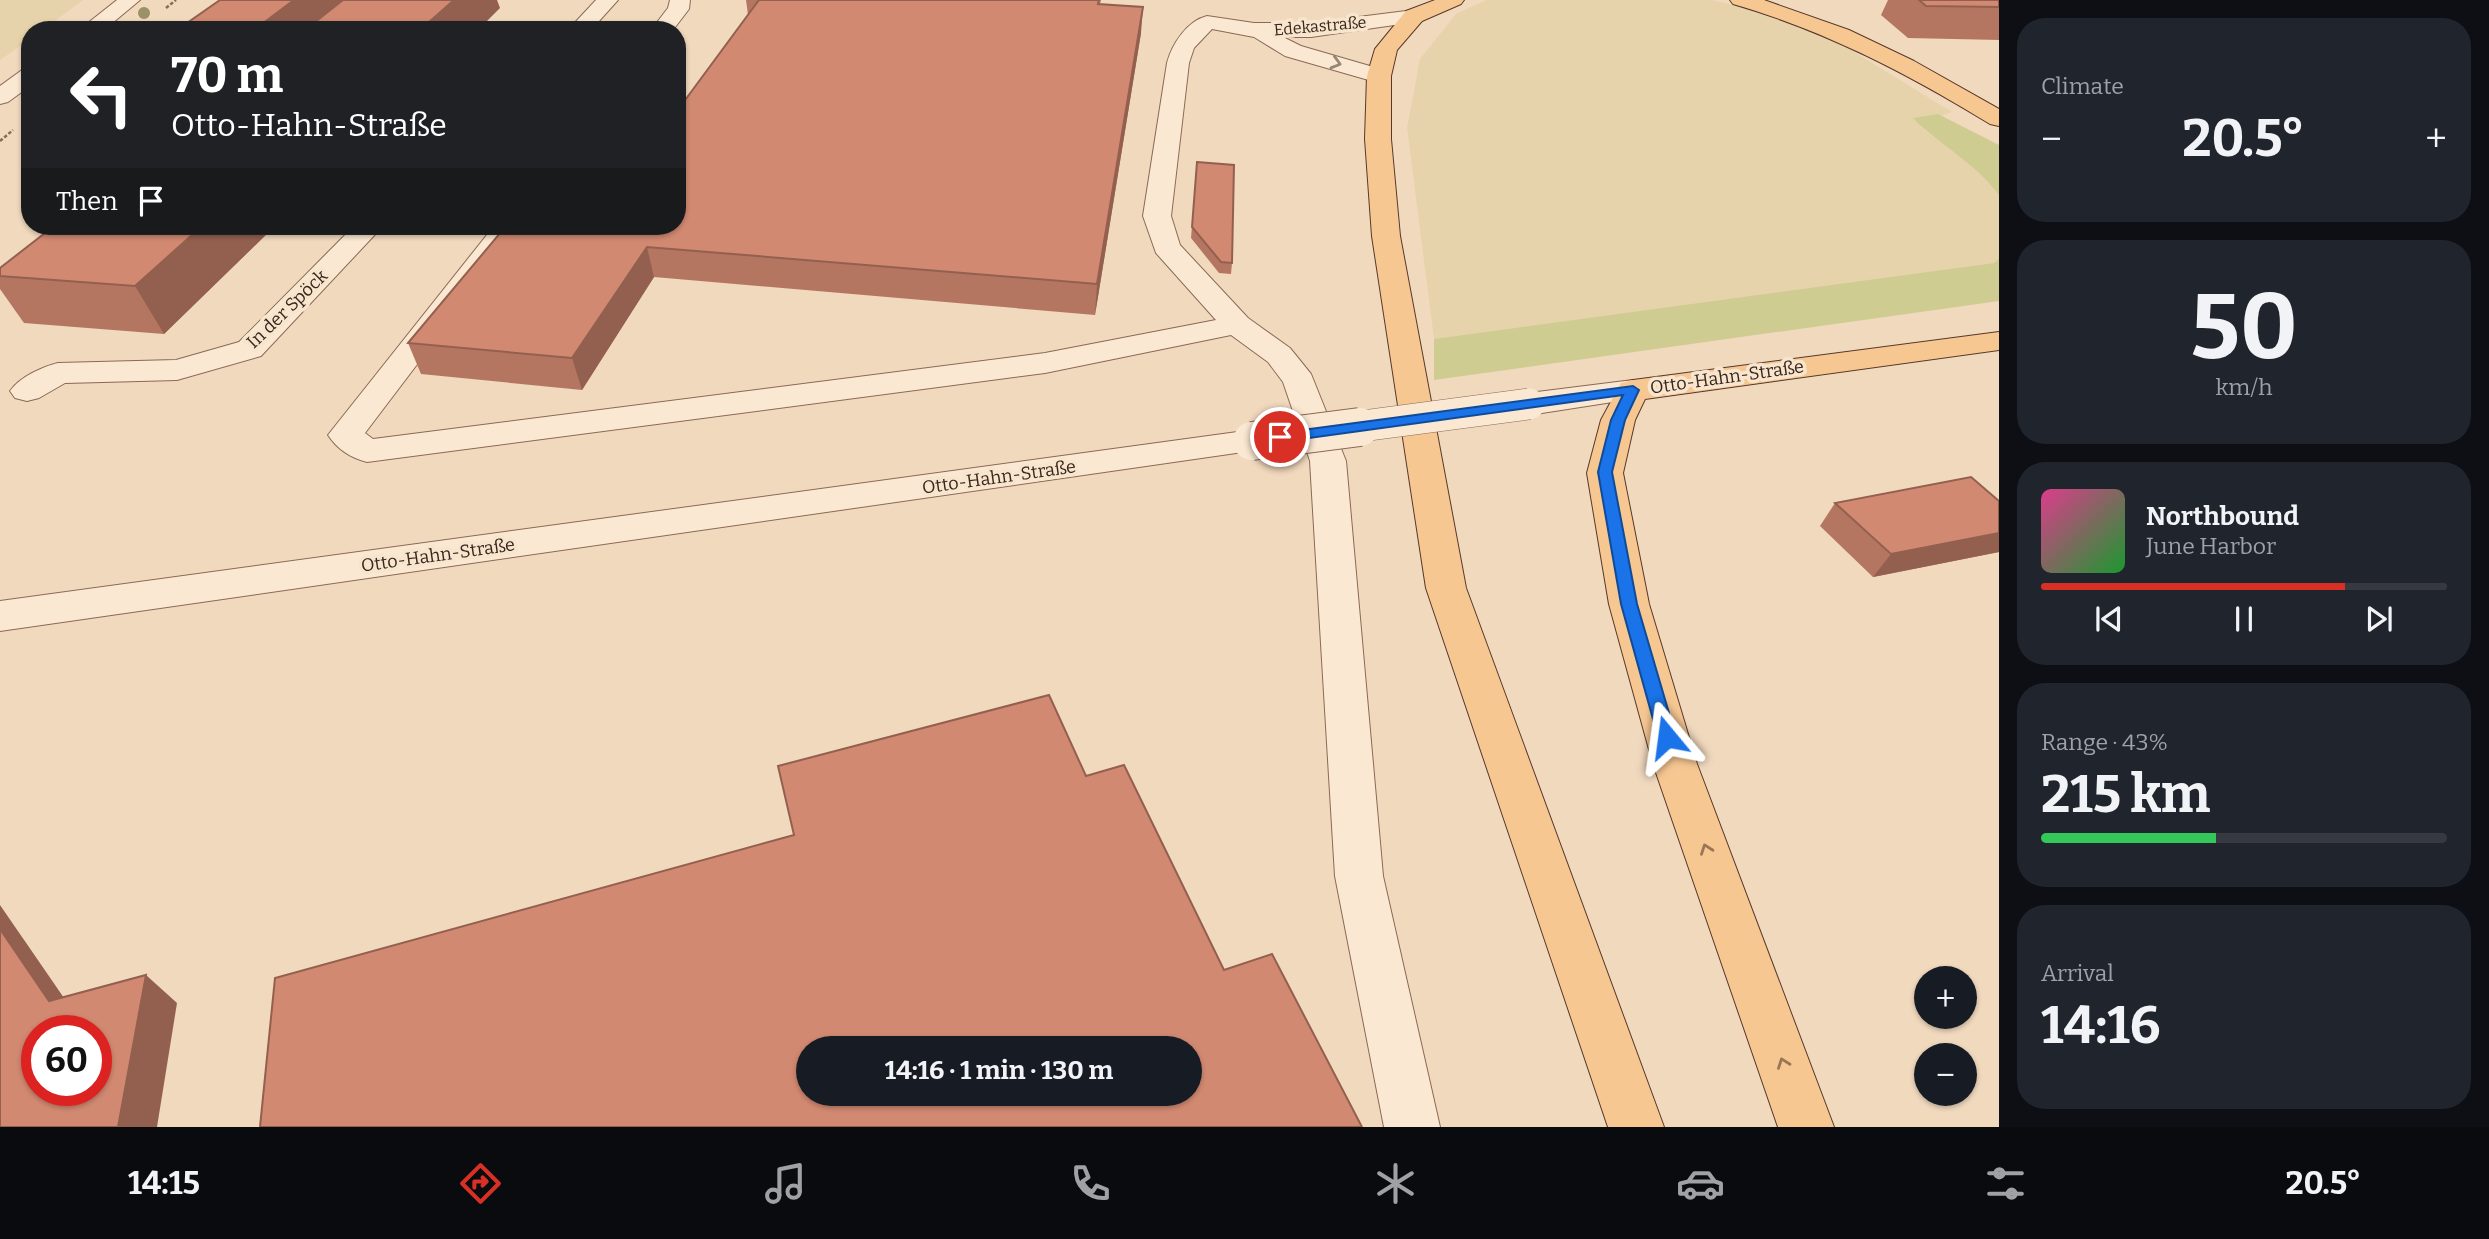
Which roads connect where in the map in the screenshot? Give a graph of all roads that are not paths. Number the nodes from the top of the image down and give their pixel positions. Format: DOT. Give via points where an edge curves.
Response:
graph roads {
  1 [pos="130,0"];
  2 [pos="608,0"];
  3 [pos="680,0"];
  4 [pos="1454,0"];
  5 [pos="1740,0"];
  6 [pos="1415,16"];
  7 [pos="102,21"];
  8 [pos="588,21"];
  9 [pos="669,21"];
  10 [pos="1254,30"];
  11 [pos="1311,30"];
  12 [pos="1387,49"];
  13 [pos="1379,76"];
  14 [pos="21,82"];
  15 [pos="0,97"];
  16 [pos="1999,119"];
  17 [pos="360,235"];
  18 [pos="501,235"];
  19 [pos="1237,325"];
  20 [pos="1999,341"];
  21 [pos="1633,390"];
  22 [pos="27,391"];
  23 [pos="0,616"];
  24 [pos="1412,1127"];
  25 [pos="1636,1127"];
  26 [pos="1806,1127"];
  1 -- 7 [label="street"];
  2 -- 8 [label="street"];
  3 -- 9 [label="street"];
  4 -- 6 [label="main road"];
  5 -- 16 [label="main road" via="1867,44"];
  6 -- 11 [label="street, Edekastraße"];
  6 -- 12 [label="main road"];
  10 -- 11 [label="street, Edekastraße"];
  10 -- 13 [label="street, one-way" via="1293,51"];
  10 -- 19 [label="street, Edekastraße" via="1209,12 1183,46 1157,216 1166,247"];
  11 -- 12 [label="street"];
  12 -- 13 [label="main road"];
  13 -- 25 [label="main road" via="1378,139 1386,236 1446,588"];
  14 -- 15 [label="street"];
  17 -- 22 [label="street, In der Spöck" via="250,349 177,370 58,373"];
  18 -- 19 [label="street" via="345,435 367,451 1045,363"];
  19 -- 24 [label="street" via="1279,355 1299,381 1328,461 1359,876"];
  20 -- 21 [label="main road, Otto-Hahn-Straße"];
  21 -- 23 [label="street, Otto-Hahn-Straße, bridge"];
  26 -- 21 [label="main road, one-way" via="1675,764 1629,604 1605,472 1618,420"];
}
